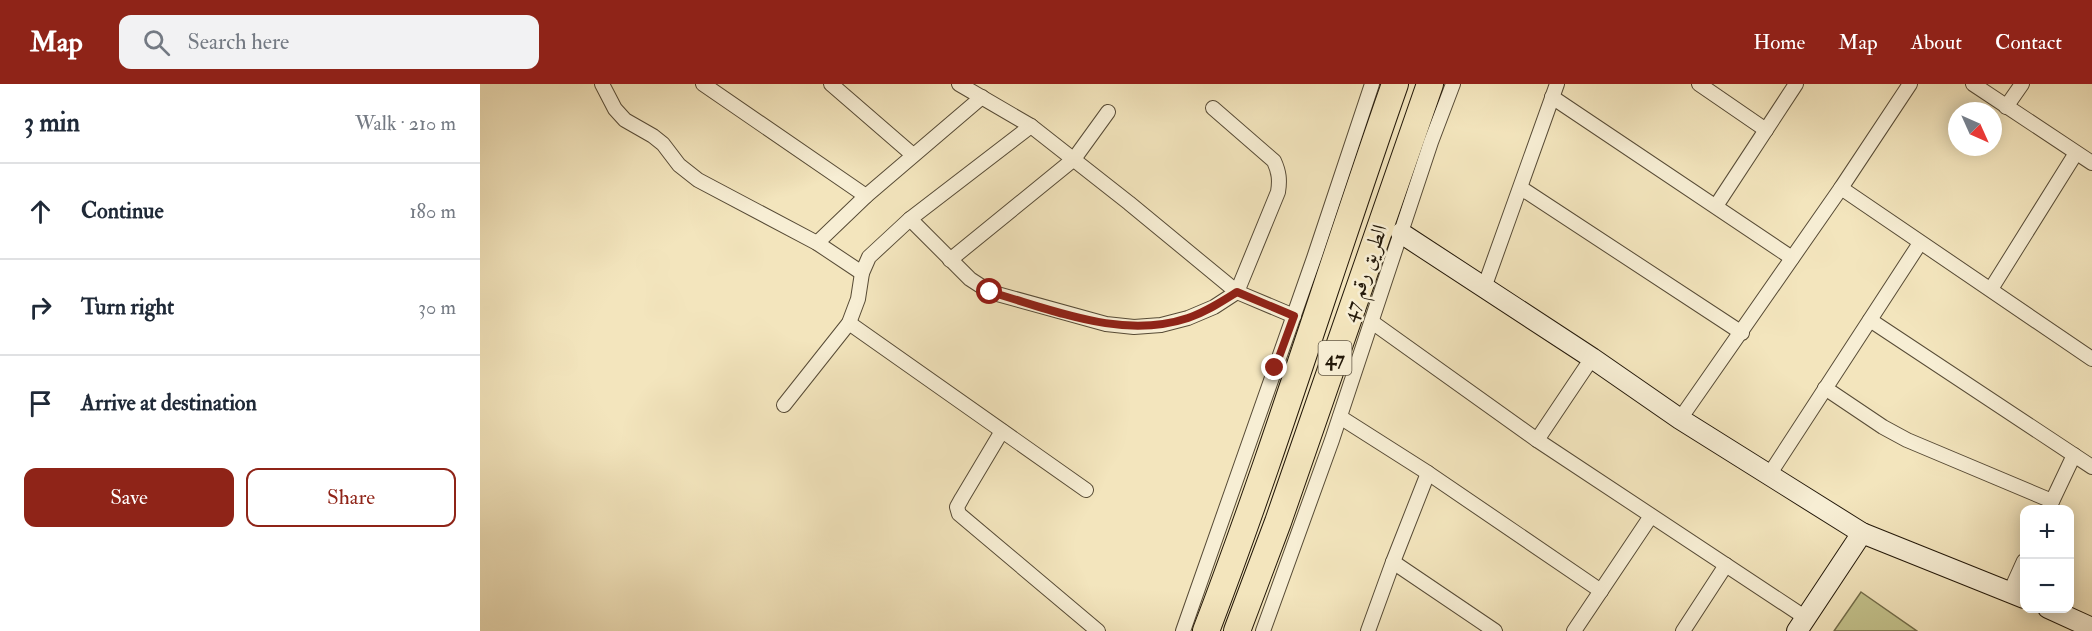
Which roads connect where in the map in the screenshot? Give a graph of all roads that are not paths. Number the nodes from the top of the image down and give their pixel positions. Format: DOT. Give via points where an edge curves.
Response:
graph roads {
  1 [pos="602,84"];
  2 [pos="703,84"];
  3 [pos="831,84"];
  4 [pos="960,84"];
  5 [pos="1372,84"];
  6 [pos="1395,84"];
  7 [pos="1430,84"];
  8 [pos="1453,84"];
  9 [pos="1557,84"];
  10 [pos="1699,84"];
  11 [pos="1796,84"];
  12 [pos="1910,84"];
  13 [pos="1973,84"];
  14 [pos="2022,84"];
  15 [pos="982,97"];
  16 [pos="1552,97"];
  17 [pos="2006,107"];
  18 [pos="1213,108"];
  19 [pos="1108,112"];
  20 [pos="1031,126"];
  21 [pos="1766,130"];
  22 [pos="2076,153"];
  23 [pos="914,155"];
  24 [pos="1074,159"];
  25 [pos="2092,163"];
  26 [pos="1521,188"];
  27 [pos="1841,188"];
  28 [pos="866,196"];
  29 [pos="1716,206"];
  30 [pos="910,219"];
  31 [pos="1401,233"];
  32 [pos="817,243"];
  33 [pos="1920,243"];
  34 [pos="1792,258"];
  35 [pos="950,260"];
  36 [pos="862,273"];
  37 [pos="1484,288"];
  38 [pos="1991,289"];
  39 [pos="1237,292"];
  40 [pos="1294,316"];
  41 [pos="1870,320"];
  42 [pos="1372,321"];
  43 [pos="849,323"];
  44 [pos="1742,333"];
  45 [pos="1592,358"];
  46 [pos="2092,359"];
  47 [pos="1286,371"];
  48 [pos="1825,388"];
  49 [pos="784,405"];
  50 [pos="1340,417"];
  51 [pos="1680,419"];
  52 [pos="1002,431"];
  53 [pos="1537,440"];
  54 [pos="2074,455"];
  55 [pos="2092,467"];
  56 [pos="1428,473"];
  57 [pos="1769,475"];
  58 [pos="1086,490"];
  59 [pos="2050,505"];
  60 [pos="1651,516"];
  61 [pos="1862,534"];
  62 [pos="1393,561"];
  63 [pos="1726,565"];
  64 [pos="1601,591"];
  65 [pos="2017,595"];
  66 [pos="2058,613"];
  67 [pos="1801,625"];
  68 [pos="2092,627"];
  69 [pos="1098,631"];
  70 [pos="1183,631"];
  71 [pos="1206,631"];
  72 [pos="1237,631"];
  73 [pos="1263,631"];
  74 [pos="1368,631"];
  75 [pos="1495,631"];
  76 [pos="1575,631"];
  77 [pos="1683,631"];
  1 -- 32 [label="street" via="625,120 654,136 698,180"];
  2 -- 28 [label="street"];
  3 -- 23 [label="street"];
  4 -- 15 [label="street"];
  5 -- 40 [label="street"];
  6 -- 47 [label="highway, الطريق رقم 47 / 47"];
  7 -- 72 [label="highway, الطريق رقم 47 / 47"];
  8 -- 31 [label="street"];
  9 -- 16 [label="street"];
  10 -- 21 [label="street"];
  11 -- 21 [label="street"];
  12 -- 27 [label="street"];
  13 -- 17 [label="street"];
  14 -- 17 [label="street"];
  15 -- 20 [label="street"];
  15 -- 23 [label="street"];
  16 -- 26 [label="street"];
  16 -- 29 [label="street"];
  17 -- 22 [label="street"];
  18 -- 39 [label="street" via="1268,155 1279,171 1278,192"];
  19 -- 24 [label="street"];
  20 -- 24 [label="street"];
  20 -- 30 [label="street"];
  21 -- 29 [label="street"];
  22 -- 25 [label="street"];
  22 -- 38 [label="street"];
  23 -- 28 [label="street"];
  24 -- 35 [label="street"];
  24 -- 39 [label="street"];
  26 -- 37 [label="street"];
  26 -- 44 [label="street"];
  27 -- 33 [label="street"];
  27 -- 34 [label="street"];
  28 -- 32 [label="street"];
  29 -- 34 [label="street"];
  30 -- 35 [label="street"];
  30 -- 36 [label="street" via="869,257"];
  31 -- 37 [label="street"];
  31 -- 42 [label="street"];
  32 -- 36 [label="street"];
  33 -- 38 [label="street"];
  33 -- 41 [label="street"];
  34 -- 44 [label="street"];
  35 -- 39 [label="street" via="990,292 1106,324 1134,327 1179,320 1214,307"];
  36 -- 43 [label="street"];
  37 -- 45 [label="street"];
  38 -- 46 [label="street"];
  39 -- 40 [label="street"];
  40 -- 47 [label="street"];
  41 -- 48 [label="street"];
  41 -- 54 [label="street"];
  42 -- 50 [label="street"];
  42 -- 53 [label="street"];
  43 -- 49 [label="street"];
  43 -- 52 [label="street"];
  44 -- 51 [label="street"];
  45 -- 51 [label="street"];
  45 -- 53 [label="street"];
  47 -- 70 [label="street"];
  47 -- 71 [label="highway, الطريق رقم 47 / 47" via="1252,508"];
  48 -- 57 [label="street"];
  48 -- 59 [label="street" via="1907,440"];
  50 -- 56 [label="street"];
  50 -- 73 [label="street"];
  51 -- 57 [label="street"];
  52 -- 58 [label="street"];
  52 -- 69 [label="street" via="957,507 959,514"];
  53 -- 60 [label="street"];
  54 -- 55 [label="street"];
  54 -- 59 [label="street"];
  56 -- 62 [label="street"];
  56 -- 64 [label="street"];
  57 -- 61 [label="street"];
  60 -- 63 [label="street"];
  60 -- 64 [label="street"];
  61 -- 65 [label="street"];
  61 -- 67 [label="street"];
  62 -- 74 [label="street"];
  62 -- 75 [label="street"];
  63 -- 67 [label="street"];
  63 -- 77 [label="street"];
  64 -- 76 [label="street"];
  66 -- 68 [label="street"];
}
